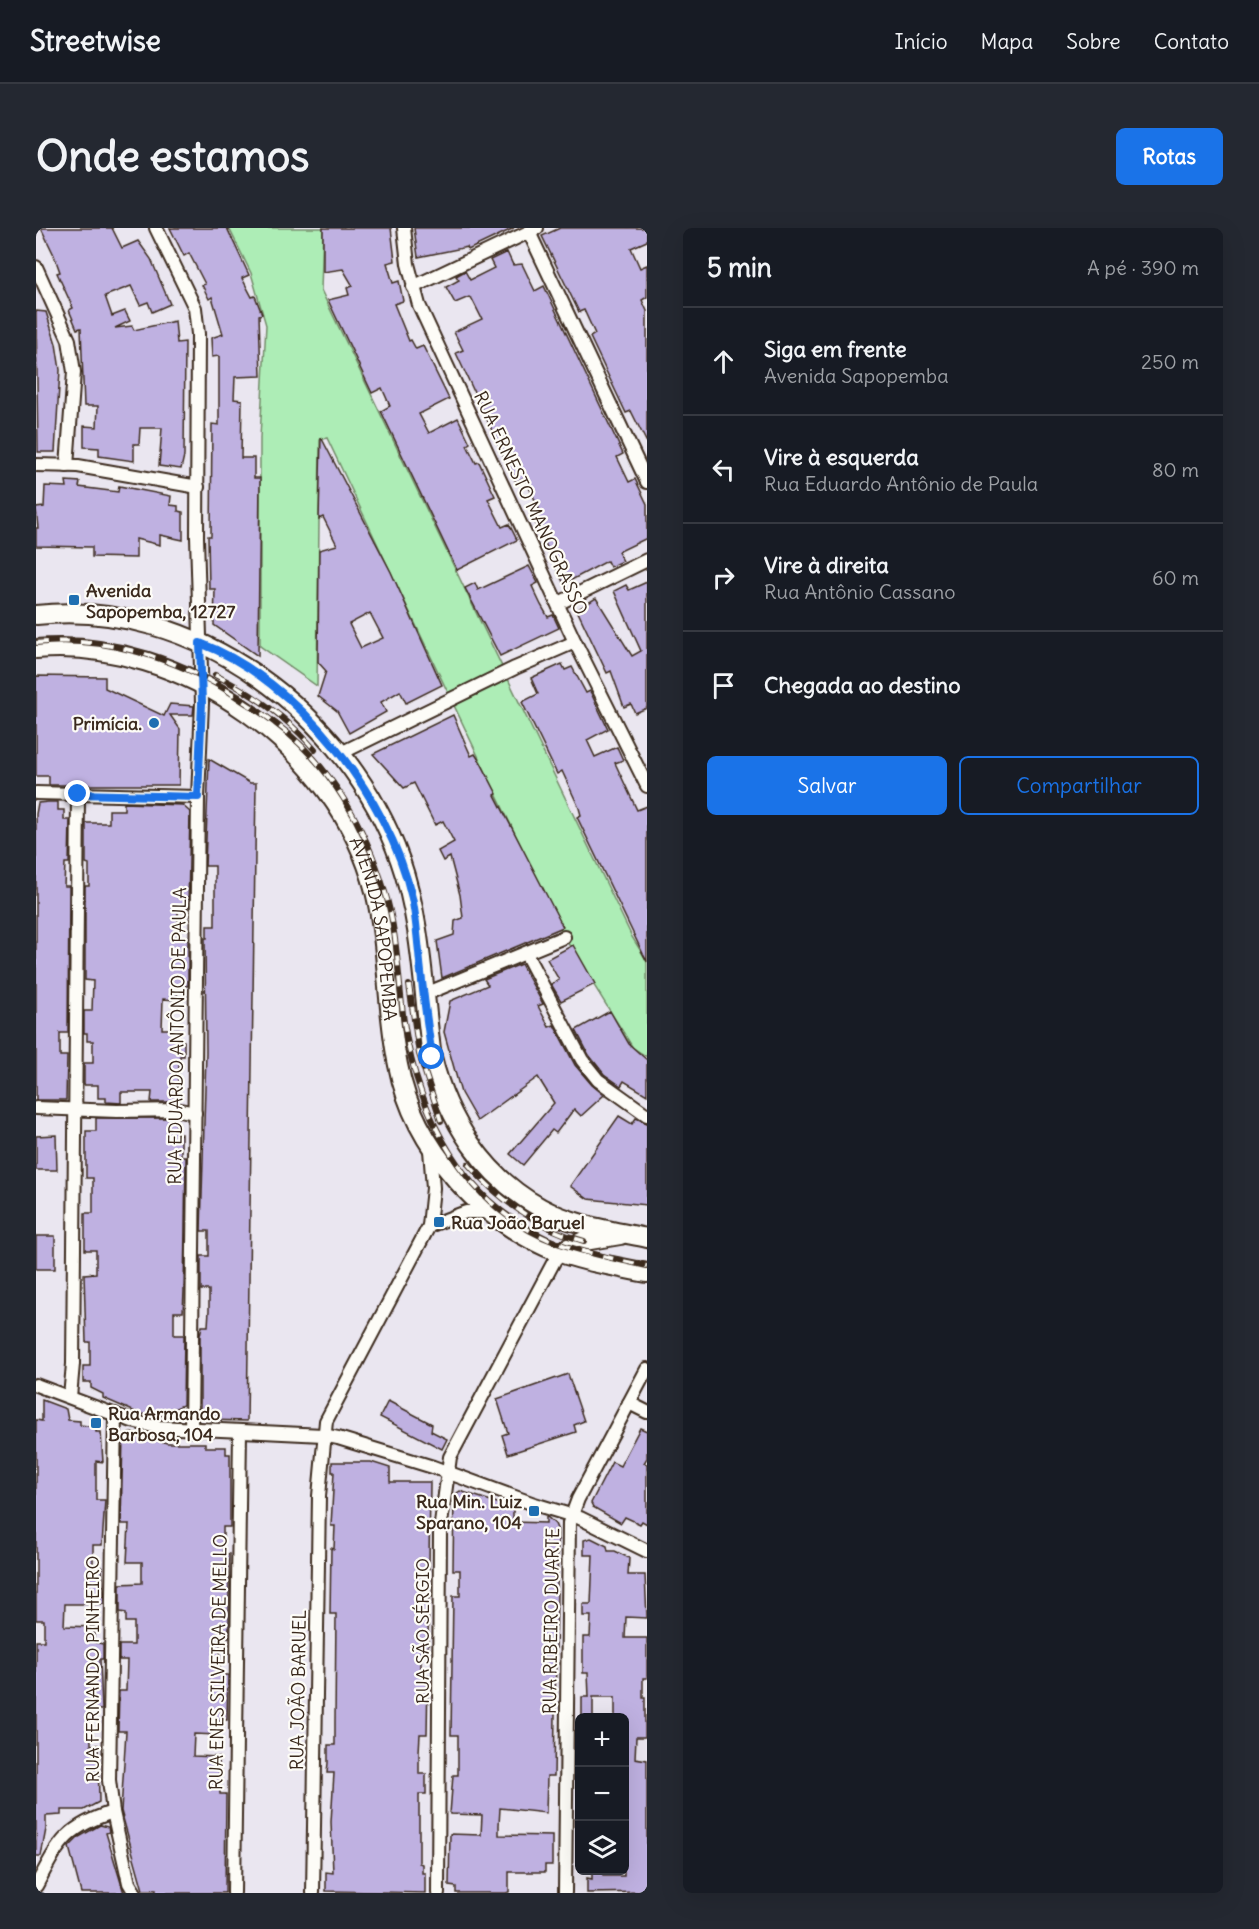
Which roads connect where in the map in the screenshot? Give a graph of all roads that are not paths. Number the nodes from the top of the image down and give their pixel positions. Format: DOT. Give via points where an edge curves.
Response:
graph roads {
  1 [pos="156,228"];
  2 [pos="404,228"];
  3 [pos="533,230"];
  4 [pos="36,267"];
  5 [pos="413,287"];
  6 [pos="36,465"];
  7 [pos="67,466"];
  8 [pos="647,482"];
  9 [pos="198,487"];
  10 [pos="647,560"];
  11 [pos="559,603"];
  12 [pos="36,615"];
  13 [pos="575,642"];
  14 [pos="200,643"];
  15 [pos="36,649"];
  16 [pos="201,684"];
  17 [pos="339,754"];
  18 [pos="647,786"];
  19 [pos="36,793"];
  20 [pos="78,794"];
  21 [pos="198,797"];
  22 [pos="564,937"];
  23 [pos="526,954"];
  24 [pos="423,995"];
  25 [pos="36,1108"];
  26 [pos="77,1111"];
  27 [pos="195,1113"];
  28 [pos="647,1115"];
  29 [pos="428,1139"];
  30 [pos="490,1212"];
  31 [pos="559,1215"];
  32 [pos="429,1226"];
  33 [pos="642,1237"];
  34 [pos="559,1252"];
  35 [pos="647,1273"];
  36 [pos="647,1369"];
  37 [pos="36,1385"];
  38 [pos="70,1397"];
  39 [pos="629,1403"];
  40 [pos="647,1412"];
  41 [pos="114,1414"];
  42 [pos="191,1430"];
  43 [pos="240,1431"];
  44 [pos="323,1435"];
  45 [pos="447,1473"];
  46 [pos="572,1516"];
  47 [pos="647,1551"];
  48 [pos="113,1812"];
  49 [pos="36,1886"];
  50 [pos="135,1893"];
  51 [pos="234,1893"];
  52 [pos="313,1893"];
  53 [pos="438,1893"];
  54 [pos="565,1893"];
  1 -- 9 [label="street, RUA EDUARDO ANTÔNIO DE PAULA" via="198,320"];
  2 -- 5 [label="street, RUA ERNESTO MANOGRASSO"];
  3 -- 5 [label="street"];
  3 -- 8 [label="street"];
  4 -- 7 [label="street" via="69,340 74,372"];
  5 -- 11 [label="street, RUA ERNESTO MANOGRASSO" via="418,305"];
  6 -- 7 [label="street"];
  7 -- 9 [label="street"];
  9 -- 14 [label="street, RUA EDUARDO ANTÔNIO DE PAULA"];
  10 -- 11 [label="street"];
  11 -- 13 [label="street, RUA ERNESTO MANOGRASSO"];
  12 -- 14 [label="main road, AVENIDA SAPOPEMBA" via="89,615 126,621"];
  13 -- 17 [label="street"];
  13 -- 18 [label="street, RUA ERNESTO MANOGRASSO"];
  14 -- 16 [label="street, RUA EDUARDO ANTÔNIO DE PAULA"];
  14 -- 17 [label="main road, AVENIDA SAPOPEMBA" via="261,676 290,700"];
  15 -- 16 [label="main road, AVENIDA SAPOPEMBA" via="124,655 180,672"];
  16 -- 21 [label="street, RUA EDUARDO ANTÔNIO DE PAULA"];
  16 -- 29 [label="main road, AVENIDA SAPOPEMBA" via="269,728 301,760 353,833 375,892 398,1066 406,1097"];
  17 -- 24 [label="main road, AVENIDA SAPOPEMBA" via="382,816 400,859 412,899"];
  19 -- 20 [label="street"];
  20 -- 21 [label="street"];
  20 -- 26 [label="street"];
  21 -- 27 [label="street, RUA EDUARDO ANTÔNIO DE PAULA"];
  22 -- 23 [label="street"];
  23 -- 24 [label="street"];
  23 -- 28 [label="street" via="582,1060 598,1080"];
  24 -- 31 [label="main road, AVENIDA SAPOPEMBA" via="437,1080 463,1135 484,1163 541,1208"];
  25 -- 26 [label="street"];
  26 -- 27 [label="street"];
  26 -- 38 [label="street"];
  27 -- 42 [label="street, RUA EDUARDO ANTÔNIO DE PAULA"];
  29 -- 30 [label="main road, AVENIDA SAPOPEMBA" via="444,1163"];
  29 -- 32 [label="street, RUA JOÃO BARUEL" via="434,1171"];
  30 -- 32 [label="street" via="466,1212"];
  30 -- 34 [label="main road, AVENIDA SAPOPEMBA"];
  31 -- 33 [label="main road, AVENIDA SAPOPEMBA"];
  31 -- 34 [label="main road" via="563,1234"];
  32 -- 44 [label="street, RUA JOÃO BARUEL" via="326,1421"];
  33 -- 34 [label="main road" via="602,1237"];
  34 -- 35 [label="main road, AVENIDA SAPOPEMBA"];
  34 -- 45 [label="street, RUA SÃO SÉRGIO" via="450,1457"];
  36 -- 39 [label="street, RUA RIBEIRO DUARTE"];
  37 -- 38 [label="street"];
  38 -- 41 [label="street"];
  39 -- 40 [label="street"];
  39 -- 46 [label="street, RUA RIBEIRO DUARTE"];
  41 -- 42 [label="street" via="157,1427"];
  41 -- 48 [label="street, RUA FERNANDO PINHEIRO" via="108,1748"];
  42 -- 43 [label="street"];
  43 -- 44 [label="street"];
  43 -- 51 [label="street, RUA ENES SILVEIRA DE MELLO"];
  44 -- 45 [label="street"];
  44 -- 52 [label="street, RUA JOÃO BARUEL" via="318,1496"];
  45 -- 46 [label="street"];
  45 -- 53 [label="street, RUA SÃO SÉRGIO" via="440,1531"];
  46 -- 47 [label="street"];
  46 -- 54 [label="street, RUA RIBEIRO DUARTE"];
  48 -- 49 [label="street" via="71,1830"];
  48 -- 50 [label="street, RUA FERNANDO PINHEIRO"];
}
